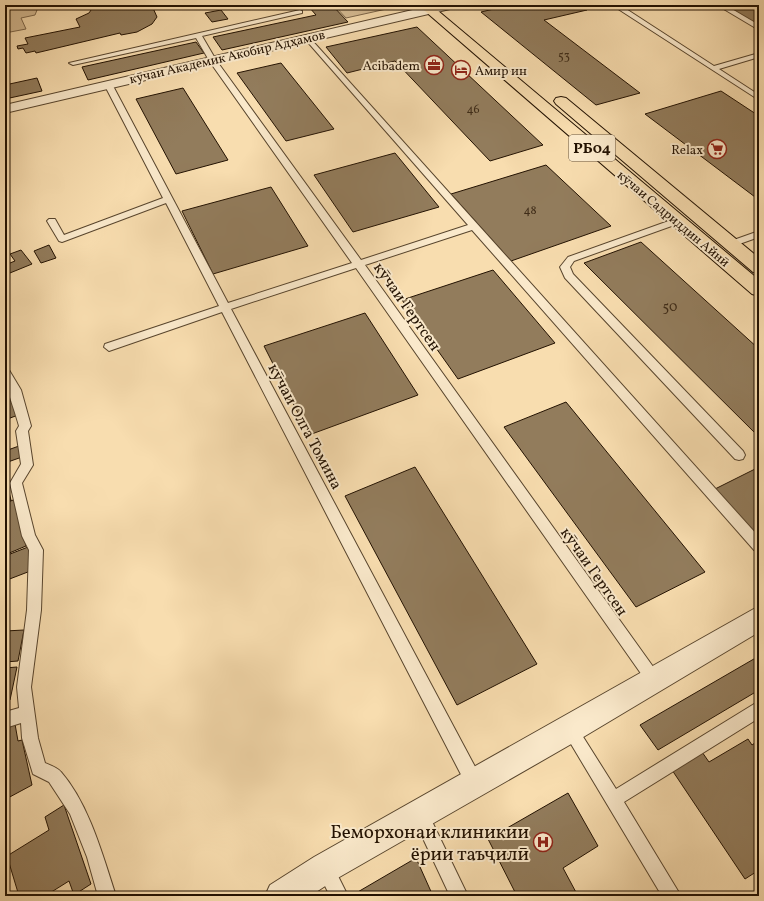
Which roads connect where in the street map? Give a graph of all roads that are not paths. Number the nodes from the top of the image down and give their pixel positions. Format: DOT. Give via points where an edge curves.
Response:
graph roads {
  1 [pos="448,5"];
  2 [pos="615,5"];
  3 [pos="720,5"];
  4 [pos="426,7"];
  5 [pos="300,12"];
  6 [pos="759,28"];
  7 [pos="480,34"];
  8 [pos="198,35"];
  9 [pos="306,38"];
  10 [pos="759,54"];
  11 [pos="213,60"];
  12 [pos="73,63"];
  13 [pos="714,68"];
  14 [pos="108,84"];
  15 [pos="547,90"];
  16 [pos="759,98"];
  17 [pos="5,109"];
  18 [pos="168,199"];
  19 [pos="52,221"];
  20 [pos="678,221"];
  21 [pos="475,226"];
  22 [pos="759,234"];
  23 [pos="731,244"];
  24 [pos="359,264"];
  25 [pos="759,268"];
  26 [pos="759,290"];
  27 [pos="226,307"];
  28 [pos="109,347"];
  29 [pos="5,373"];
  30 [pos="739,455"];
  31 [pos="759,546"];
  32 [pos="759,618"];
  33 [pos="654,680"];
  34 [pos="759,709"];
  35 [pos="27,713"];
  36 [pos="5,720"];
  37 [pos="570,729"];
  38 [pos="475,784"];
  39 [pos="613,800"];
  40 [pos="420,815"];
  41 [pos="325,868"];
  42 [pos="107,896"];
  43 [pos="281,896"];
  44 [pos="339,896"];
  45 [pos="460,896"];
  46 [pos="672,896"];
  1 -- 4 [label="street, кӯчаи Академик Акобир Адҳамов"];
  1 -- 7 [label="highway"];
  2 -- 13 [label="lane"];
  3 -- 6 [label="lane"];
  4 -- 9 [label="street, кӯчаи Академик Акобир Адҳамов"];
  4 -- 20 [label="highway, кӯчаи Садриддин Айнӣ / РБ04"];
  5 -- 8 [label="lane"];
  8 -- 11 [label="lane, кӯчаи Гертсен"];
  8 -- 12 [label="lane"];
  9 -- 11 [label="street, кӯчаи Академик Акобир Адҳамов"];
  9 -- 21 [label="lane"];
  10 -- 13 [label="lane"];
  11 -- 14 [label="street, кӯчаи Академик Акобир Адҳамов"];
  11 -- 24 [label="lane, кӯчаи Гертсен"];
  13 -- 16 [label="lane"];
  14 -- 17 [label="street, кӯчаи Академик Акобир Адҳамов"];
  14 -- 18 [label="lane, кӯчаи Олга Томина"];
  15 -- 23 [label="highway, кӯчаи Садриддин Айнӣ / РБ04"];
  18 -- 19 [label="lane" via="62,239"];
  18 -- 27 [label="lane, кӯчаи Олга Томина"];
  20 -- 26 [label="highway, кӯчаи Садриддин Айнӣ / РБ04"];
  20 -- 30 [label="lane" via="571,260 565,267 569,276"];
  21 -- 24 [label="lane"];
  21 -- 31 [label="lane"];
  22 -- 23 [label="lane"];
  23 -- 25 [label="highway, кӯчаи Садриддин Айнӣ / РБ04"];
  24 -- 27 [label="lane"];
  24 -- 33 [label="lane, кӯчаи Гертсен"];
  27 -- 28 [label="lane"];
  27 -- 38 [label="lane, кӯчаи Олга Томина"];
  29 -- 35 [label="lane" via="15,390 25,426 22,431 27,465 16,483 29,536 36,550 34,610 24,687"];
  32 -- 33 [label="street"];
  33 -- 37 [label="street"];
  34 -- 39 [label="lane"];
  35 -- 36 [label="lane"];
  35 -- 42 [label="lane" via="38,768 55,776 76,809"];
  37 -- 38 [label="street"];
  37 -- 39 [label="lane"];
  38 -- 40 [label="street"];
  39 -- 46 [label="lane"];
  40 -- 41 [label="street"];
  40 -- 45 [label="lane"];
  41 -- 43 [label="street"];
  41 -- 44 [label="lane"];
}
